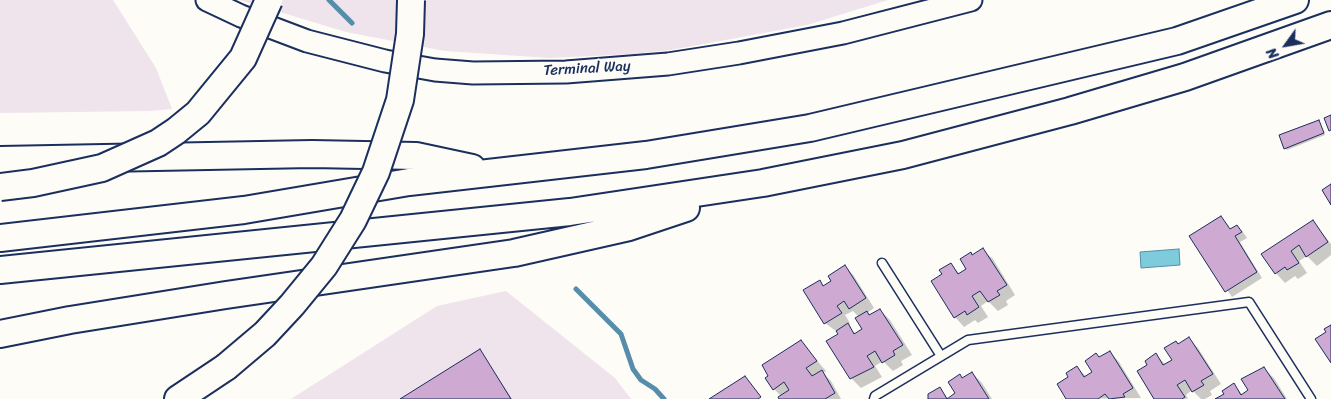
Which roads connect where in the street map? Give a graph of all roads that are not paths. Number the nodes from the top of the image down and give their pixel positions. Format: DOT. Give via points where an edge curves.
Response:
graph roads {
  1 [pos="207,0"];
  2 [pos="269,0"];
  3 [pos="411,0"];
  4 [pos="971,0"];
  5 [pos="1295,0"];
  6 [pos="942,4"];
  7 [pos="1331,25"];
  8 [pos="0,160"];
  9 [pos="492,172"];
  10 [pos="763,183"];
  11 [pos="0,188"];
  12 [pos="0,238"];
  13 [pos="882,263"];
  14 [pos="0,270"];
  15 [pos="0,334"];
  16 [pos="941,356"];
  17 [pos="178,399"];
  18 [pos="874,399"];
  19 [pos="1311,399"];
  1 -- 6 [label="street, Terminal Way" via="307,41 385,61 473,73 566,72 668,64 843,33"];
  2 -- 11 [label="highway, bridge" via="243,58 198,113 176,131 102,168"];
  3 -- 17 [label="highway, bridge" via="410,34 400,100 376,172 353,220 324,266 265,334 226,367"];
  4 -- 6 [label="street, Terminal Way"];
  5 -- 9 [label="highway" via="1177,41 810,128 646,155"];
  7 -- 10 [label="highway" via="1194,74 1062,114 903,155"];
  8 -- 9 [label="highway" via="212,155 416,156"];
  9 -- 12 [label="highway" via="409,182 244,210"];
  10 -- 14 [label="highway" via="570,212"];
  10 -- 15 [label="highway" via="629,227 514,253 226,295"];
  13 -- 16 [label="lane"];
  16 -- 18 [label="lane"];
  16 -- 19 [label="lane" via="968,340 1249,302"];
}
